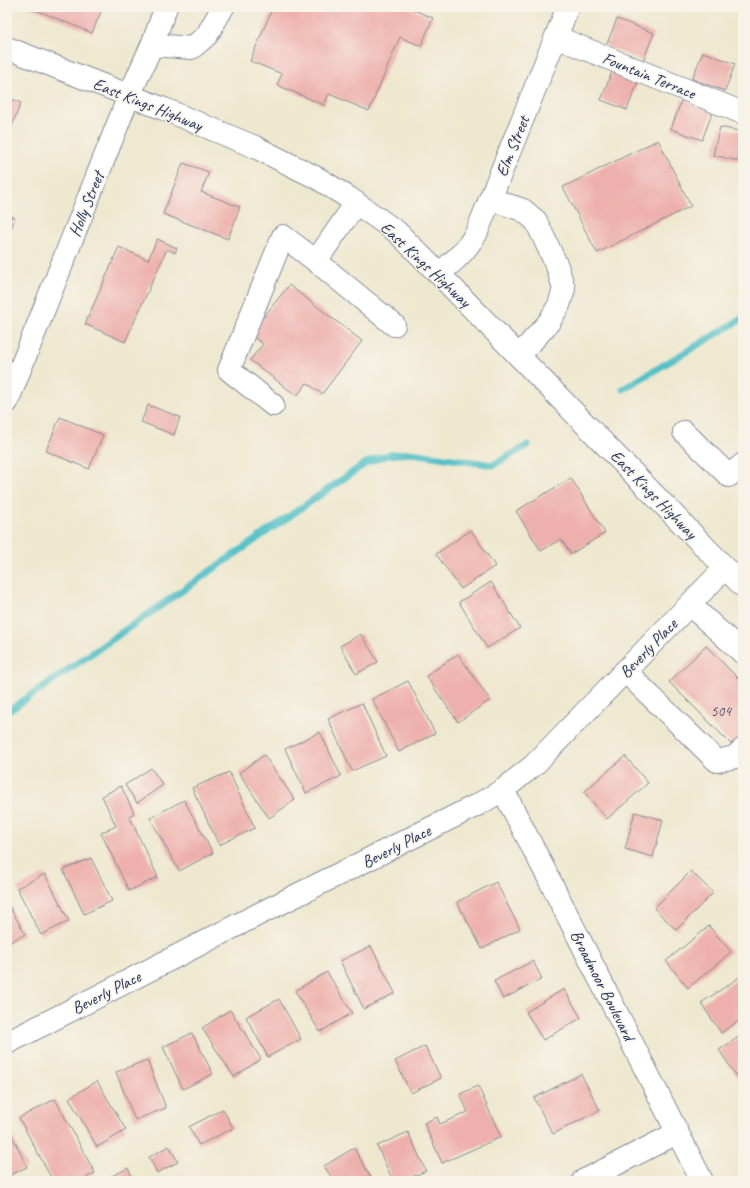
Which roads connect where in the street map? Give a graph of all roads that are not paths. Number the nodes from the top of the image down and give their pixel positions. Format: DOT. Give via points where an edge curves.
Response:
graph roads {
  1 [pos="166,7"];
  2 [pos="222,7"];
  3 [pos="568,7"];
  4 [pos="556,37"];
  5 [pos="152,45"];
  6 [pos="7,48"];
  7 [pos="129,96"];
  8 [pos="743,112"];
  9 [pos="490,199"];
  10 [pos="356,203"];
  11 [pos="316,261"];
  12 [pos="438,273"];
  13 [pos="394,325"];
  14 [pos="519,356"];
  15 [pos="7,402"];
  16 [pos="273,405"];
  17 [pos="684,432"];
  18 [pos="743,464"];
  19 [pos="725,568"];
  20 [pos="743,586"];
  21 [pos="690,605"];
  22 [pos="743,653"];
  23 [pos="625,671"];
  24 [pos="743,749"];
  25 [pos="503,790"];
  26 [pos="7,1043"];
  27 [pos="678,1133"];
  28 [pos="583,1181"];
  29 [pos="702,1181"];
  1 -- 5 [label="street, Holly Street"];
  2 -- 5 [label="street" via="207,35 192,48"];
  3 -- 4 [label="street, Elm Street"];
  4 -- 8 [label="street, Fountain Terrace"];
  4 -- 9 [label="street, Elm Street"];
  5 -- 7 [label="street, Holly Street"];
  6 -- 7 [label="street, East Kings Highway"];
  7 -- 10 [label="street, East Kings Highway" via="255,147 319,179"];
  7 -- 15 [label="street, Holly Street"];
  9 -- 12 [label="street, Elm Street" via="469,245 451,265"];
  9 -- 14 [label="street" via="523,210 536,221 557,266 564,289 560,305 549,322"];
  10 -- 11 [label="street"];
  10 -- 12 [label="street, East Kings Highway" via="397,232"];
  11 -- 13 [label="street"];
  11 -- 16 [label="street" via="283,236 229,370"];
  12 -- 14 [label="street, East Kings Highway"];
  14 -- 19 [label="street, East Kings Highway"];
  17 -- 18 [label="street" via="729,476"];
  19 -- 20 [label="street, East Kings Highway"];
  19 -- 21 [label="street, Beverly Place"];
  21 -- 22 [label="street"];
  21 -- 23 [label="street, Beverly Place"];
  23 -- 24 [label="street" via="718,761 735,757"];
  23 -- 25 [label="street, Beverly Place" via="534,765"];
  25 -- 26 [label="street, Beverly Place" via="480,804"];
  25 -- 27 [label="street, Broadmoor Boulevard"];
  27 -- 28 [label="street"];
  27 -- 29 [label="street, Broadmoor Boulevard"];
}
